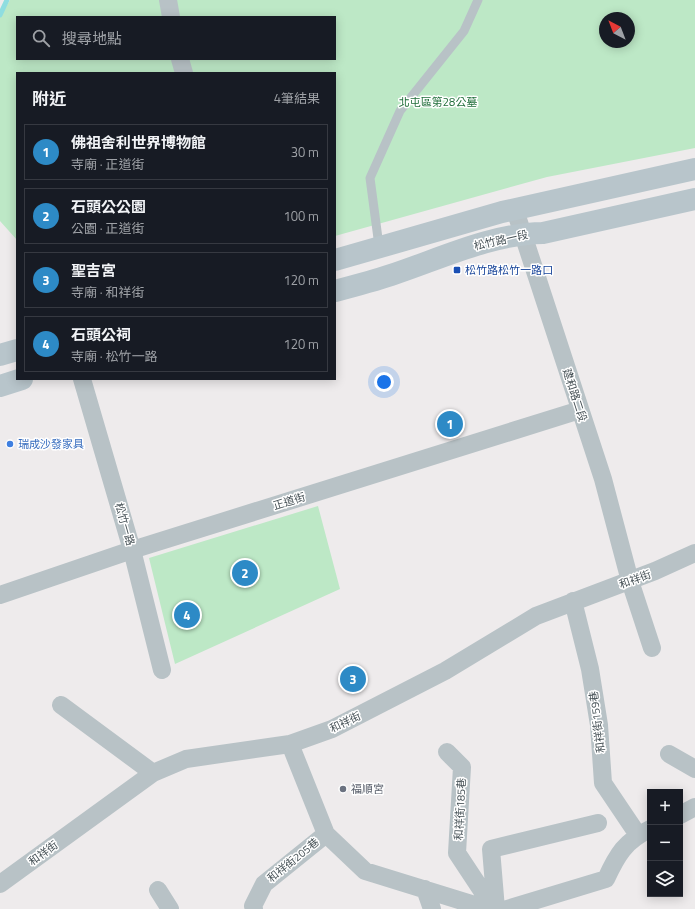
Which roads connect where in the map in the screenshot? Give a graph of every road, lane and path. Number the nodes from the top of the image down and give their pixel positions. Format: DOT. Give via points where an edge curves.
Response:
graph roads {
  1 [pos="168,0"];
  2 [pos="478,0"];
  3 [pos="171,16"];
  4 [pos="180,60"];
  5 [pos="184,72"];
  6 [pos="695,169"];
  7 [pos="695,199"];
  8 [pos="515,210"];
  9 [pos="523,234"];
  10 [pos="379,246"];
  11 [pos="336,260"];
  12 [pos="336,291"];
  13 [pos="16,350"];
  14 [pos="0,355"];
  15 [pos="19,380"];
  16 [pos="82,380"];
  17 [pos="0,386"];
  18 [pos="580,410"];
  19 [pos="132,550"];
  20 [pos="695,553"];
  21 [pos="630,581"];
  22 [pos="0,595"];
  23 [pos="573,602"];
  24 [pos="652,648"];
  25 [pos="162,670"];
  26 [pos="61,705"];
  27 [pos="290,744"];
  28 [pos="447,752"];
  29 [pos="669,754"];
  30 [pos="695,769"];
  31 [pos="153,773"];
  32 [pos="695,807"];
  33 [pos="683,813"];
  34 [pos="598,823"];
  35 [pos="644,832"];
  36 [pos="326,834"];
  37 [pos="0,884"];
  38 [pos="425,889"];
  39 [pos="158,890"];
  40 [pos="170,909"];
  41 [pos="254,909"];
  42 [pos="432,909"];
  43 [pos="488,909"];
  44 [pos="495,909"];
  45 [pos="507,909"];
  1 -- 3 [label="street"];
  2 -- 10 [label="lane" via="464,31 400,111 370,178"];
  4 -- 5 [label="street"];
  6 -- 8 [label="street"];
  7 -- 9 [label="street, 松竹路一段" via="543,233"];
  8 -- 9 [label="street, 建和路二段"];
  8 -- 10 [label="street"];
  9 -- 12 [label="street, 松竹路一段" via="460,250 390,276"];
  9 -- 18 [label="street, 建和路二段"];
  10 -- 11 [label="street"];
  13 -- 14 [label="street"];
  15 -- 17 [label="street"];
  16 -- 19 [label="street, 松竹一路"];
  18 -- 19 [label="street, 正道街"];
  18 -- 21 [label="street, 建和路二段" via="603,479"];
  19 -- 22 [label="street, 正道街"];
  19 -- 25 [label="street, 松竹一路"];
  20 -- 21 [label="street, 和祥街"];
  21 -- 23 [label="street, 和祥街"];
  21 -- 24 [label="street, 建和路二段"];
  23 -- 27 [label="street, 和祥街" via="536,616 445,671 332,730"];
  23 -- 35 [label="street, 和祥街159巷" via="590,669 603,783"];
  26 -- 31 [label="street"];
  27 -- 31 [label="street, 和祥街" via="186,759"];
  27 -- 36 [label="street, 和祥街205巷"];
  28 -- 44 [label="street, 和祥街185巷" via="462,767 457,853"];
  29 -- 30 [label="street"];
  31 -- 37 [label="street, 和祥街"];
  32 -- 33 [label="street"];
  34 -- 44 [label="street" via="490,849"];
  35 -- 45 [label="street" via="617,854 606,879"];
  36 -- 38 [label="street, 和祥街205巷" via="365,870"];
  36 -- 41 [label="street, 和祥街205巷" via="264,884 253,906"];
  38 -- 42 [label="street"];
  38 -- 43 [label="street"];
  39 -- 40 [label="street"];
}
